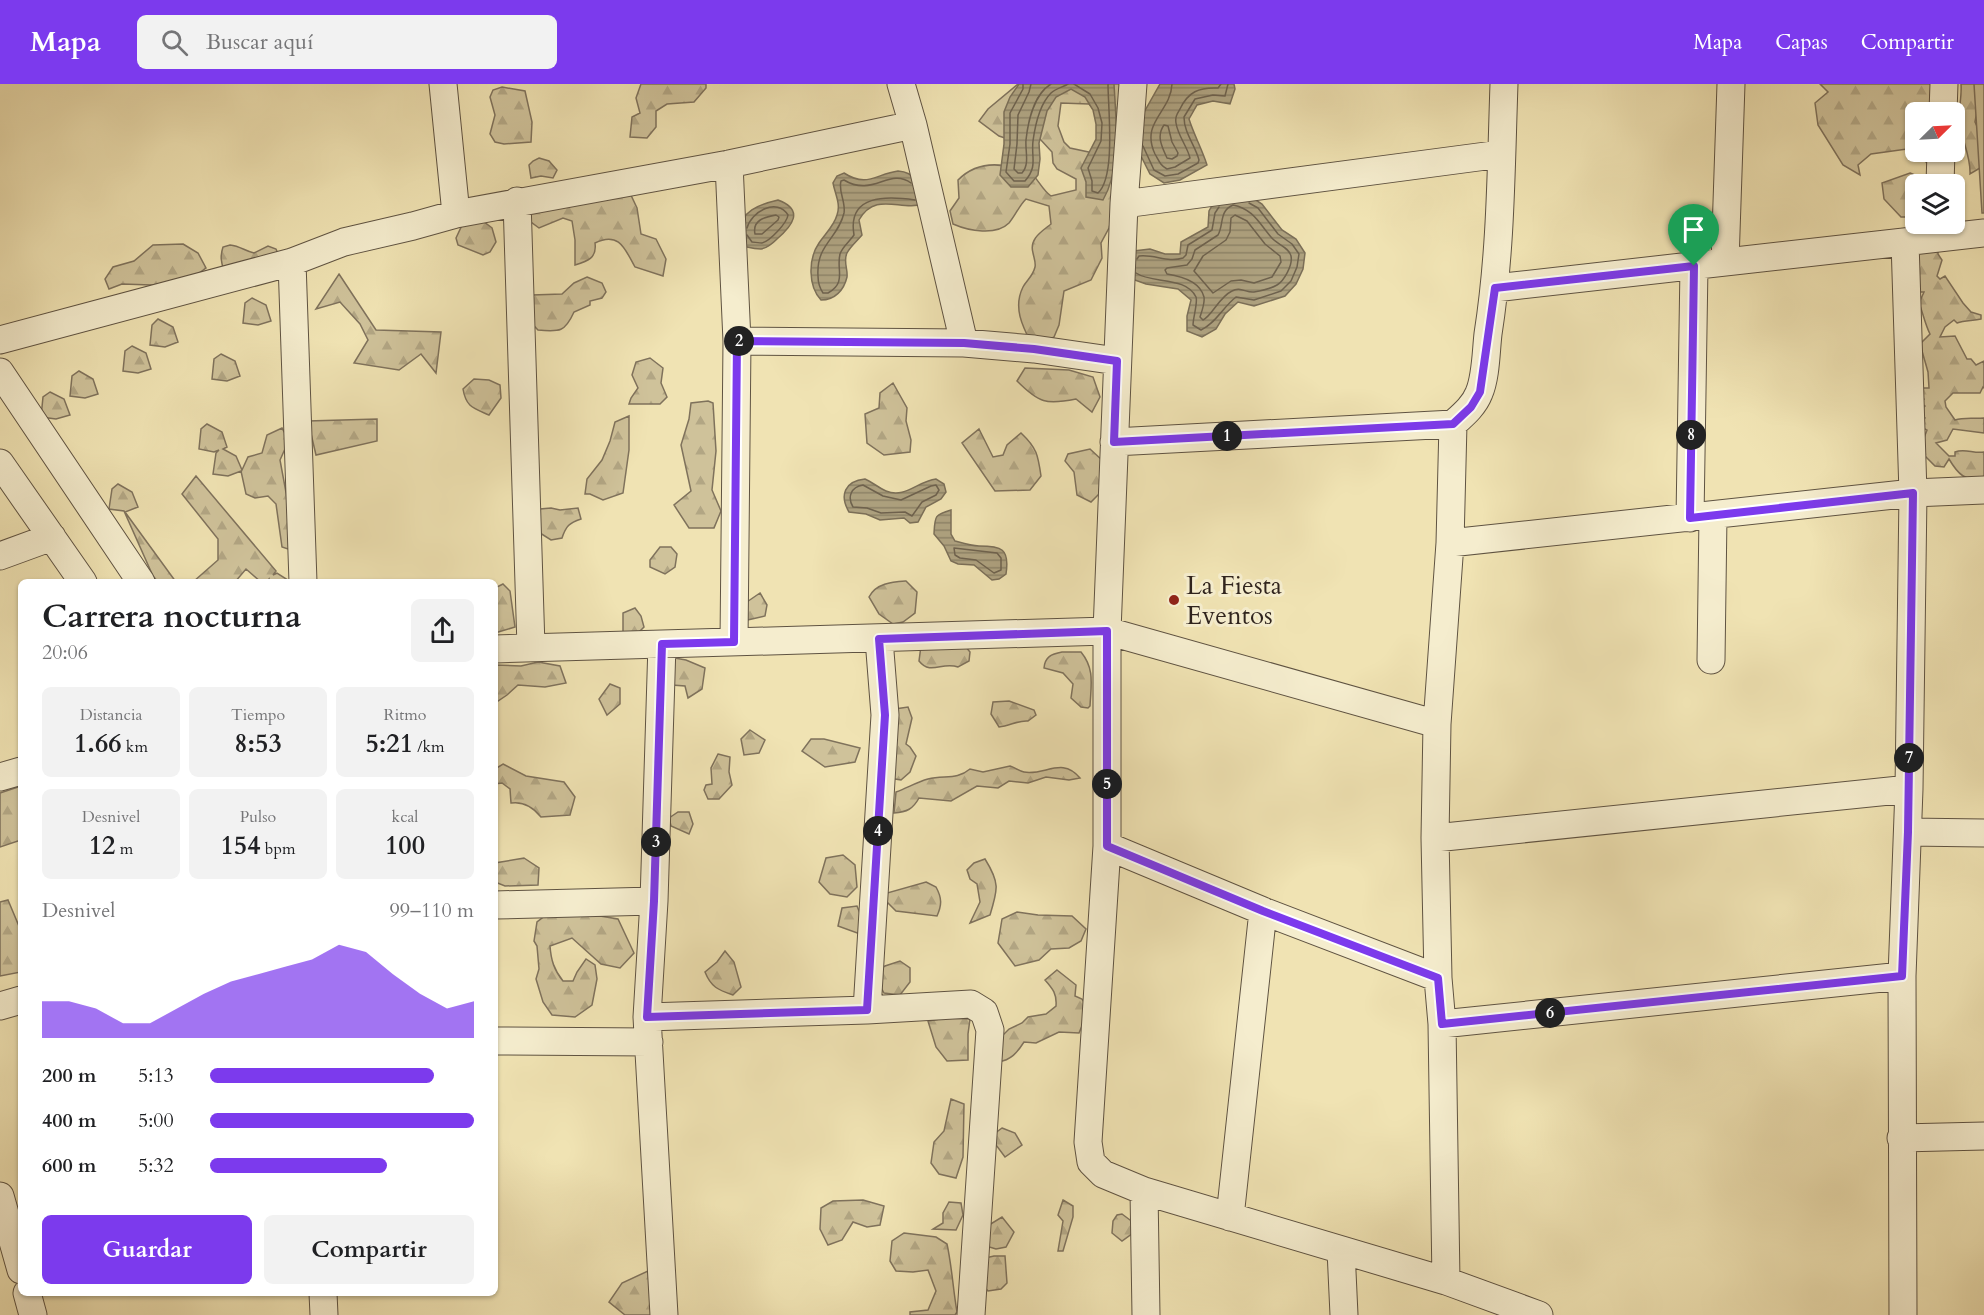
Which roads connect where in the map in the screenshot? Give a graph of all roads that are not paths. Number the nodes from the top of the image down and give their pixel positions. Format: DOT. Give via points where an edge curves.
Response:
graph roads {
  1 [pos="443,84"];
  2 [pos="901,84"];
  3 [pos="1133,84"];
  4 [pos="1504,84"];
  5 [pos="1731,84"];
  6 [pos="1944,84"];
  7 [pos="1943,102"];
  8 [pos="913,125"];
  9 [pos="1501,154"];
  10 [pos="729,164"];
  11 [pos="517,201"];
  12 [pos="1124,204"];
  13 [pos="456,214"];
  14 [pos="1965,232"];
  15 [pos="1984,233"];
  16 [pos="1929,234"];
  17 [pos="1905,242"];
  18 [pos="292,262"];
  19 [pos="1725,262"];
  20 [pos="1694,266"];
  21 [pos="1495,288"];
  22 [pos="0,340"];
  23 [pos="737,341"];
  24 [pos="964,343"];
  25 [pos="1117,361"];
  26 [pos="0,372"];
  27 [pos="1453,424"];
  28 [pos="1114,442"];
  29 [pos="0,463"];
  30 [pos="1984,490"];
  31 [pos="1913,493"];
  32 [pos="1702,517"];
  33 [pos="52,537"];
  34 [pos="1450,543"];
  35 [pos="0,556"];
  36 [pos="81,579"];
  37 [pos="139,579"];
  38 [pos="303,579"];
  39 [pos="1107,631"];
  40 [pos="879,639"];
  41 [pos="734,642"];
  42 [pos="662,644"];
  43 [pos="531,647"];
  44 [pos="498,649"];
  45 [pos="1711,660"];
  46 [pos="1437,724"];
  47 [pos="18,772"];
  48 [pos="0,777"];
  49 [pos="1908,789"];
  50 [pos="1908,832"];
  51 [pos="1984,832"];
  52 [pos="1435,838"];
  53 [pos="1107,846"];
  54 [pos="654,901"];
  55 [pos="498,905"];
  56 [pos="1263,911"];
  57 [pos="1902,976"];
  58 [pos="1438,978"];
  59 [pos="18,1001"];
  60 [pos="0,1006"];
  61 [pos="867,1010"];
  62 [pos="1442,1024"];
  63 [pos="648,1029"];
  64 [pos="498,1041"];
  65 [pos="1984,1136"];
  66 [pos="1901,1138"];
  67 [pos="1144,1191"];
  68 [pos="8,1202"];
  69 [pos="1230,1217"];
  70 [pos="7,1243"];
  71 [pos="1341,1250"];
  72 [pos="18,1264"];
  73 [pos="1446,1281"];
  74 [pos="28,1296"];
  75 [pos="323,1296"];
  76 [pos="33,1315"];
  77 [pos="324,1315"];
  78 [pos="664,1315"];
  79 [pos="972,1315"];
  80 [pos="1146,1315"];
  81 [pos="1344,1315"];
  82 [pos="1539,1315"];
  83 [pos="1903,1315"];
  1 -- 13 [label="street"];
  2 -- 8 [label="street"];
  3 -- 12 [label="street"];
  4 -- 9 [label="street"];
  5 -- 19 [label="street"];
  6 -- 7 [label="street"];
  8 -- 10 [label="street"];
  8 -- 24 [label="street"];
  9 -- 12 [label="street"];
  9 -- 21 [label="street"];
  10 -- 11 [label="street"];
  10 -- 23 [label="street"];
  11 -- 13 [label="street"];
  11 -- 43 [label="street"];
  12 -- 25 [label="street"];
  13 -- 18 [label="street" via="344,242"];
  14 -- 15 [label="street"];
  16 -- 17 [label="street"];
  17 -- 19 [label="street"];
  17 -- 31 [label="street"];
  18 -- 22 [label="street"];
  18 -- 38 [label="street"];
  19 -- 20 [label="street"];
  20 -- 21 [label="street"];
  20 -- 32 [label="street"];
  21 -- 27 [label="street" via="1480,392"];
  23 -- 24 [label="street"];
  23 -- 41 [label="street"];
  24 -- 25 [label="street"];
  25 -- 28 [label="street"];
  26 -- 37 [label="street"];
  27 -- 28 [label="street"];
  27 -- 34 [label="street"];
  28 -- 39 [label="street"];
  29 -- 33 [label="street"];
  30 -- 31 [label="street"];
  31 -- 32 [label="street"];
  31 -- 49 [label="street"];
  32 -- 34 [label="street"];
  32 -- 45 [label="street"];
  33 -- 35 [label="street"];
  33 -- 36 [label="street"];
  34 -- 46 [label="street"];
  39 -- 40 [label="street"];
  39 -- 46 [label="street"];
  39 -- 53 [label="street"];
  40 -- 41 [label="street"];
  40 -- 61 [label="street" via="885,715"];
  41 -- 42 [label="street"];
  42 -- 43 [label="street"];
  42 -- 54 [label="street"];
  43 -- 44 [label="street"];
  46 -- 52 [label="street"];
  47 -- 48 [label="street"];
  49 -- 50 [label="street"];
  49 -- 52 [label="street"];
  50 -- 51 [label="street"];
  50 -- 57 [label="street"];
  52 -- 58 [label="street"];
  53 -- 56 [label="street"];
  53 -- 67 [label="street" via="1088,1142 1091,1162 1103,1174"];
  54 -- 55 [label="street"];
  54 -- 63 [label="street"];
  56 -- 58 [label="street"];
  56 -- 69 [label="street"];
  57 -- 62 [label="street"];
  57 -- 66 [label="street"];
  58 -- 62 [label="street"];
  59 -- 60 [label="street"];
  61 -- 63 [label="street"];
  61 -- 79 [label="street" via="971,1004 984,1012 990,1030"];
  62 -- 73 [label="street"];
  63 -- 64 [label="street"];
  63 -- 78 [label="street"];
  65 -- 66 [label="street"];
  66 -- 83 [label="street"];
  67 -- 69 [label="street"];
  67 -- 80 [label="street"];
  68 -- 70 [label="street"];
  69 -- 71 [label="street"];
  70 -- 72 [label="street"];
  71 -- 73 [label="street"];
  71 -- 81 [label="street"];
  73 -- 82 [label="street"];
  74 -- 76 [label="street"];
  75 -- 77 [label="street"];
}
